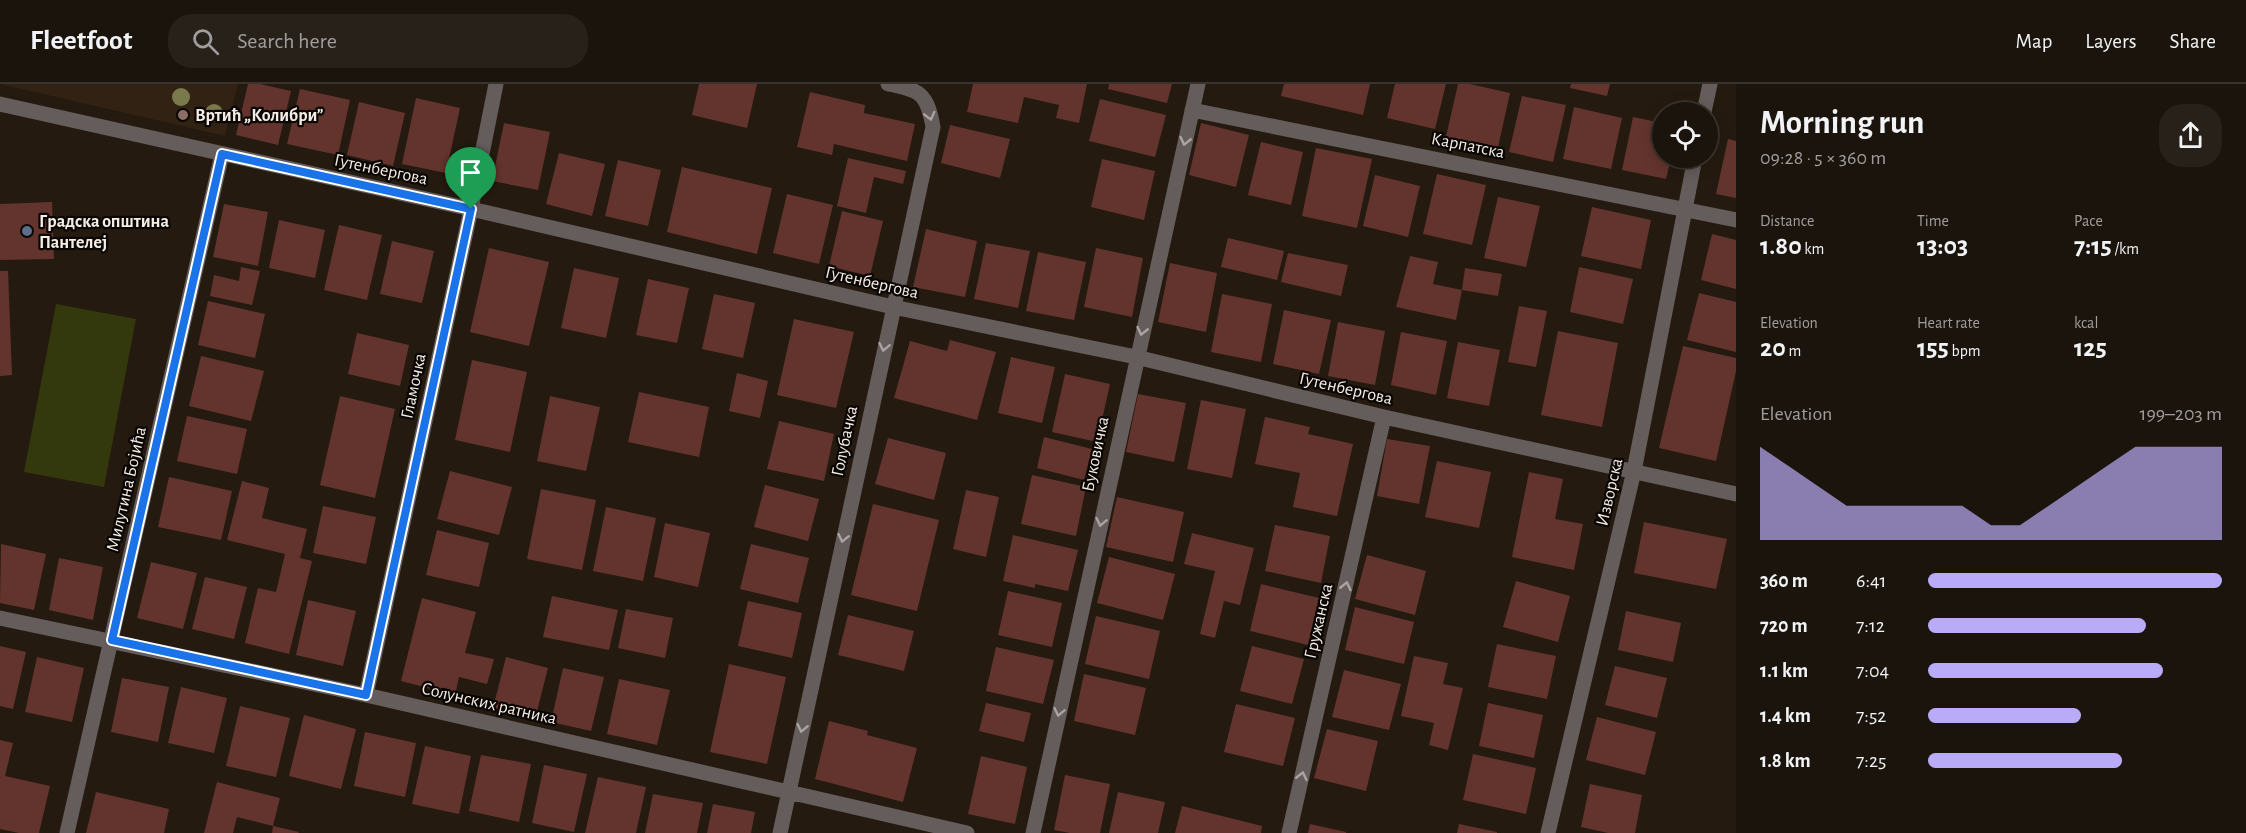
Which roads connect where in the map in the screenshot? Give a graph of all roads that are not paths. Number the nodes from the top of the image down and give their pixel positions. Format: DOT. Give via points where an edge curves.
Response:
graph roads {
  1 [pos="496,84"];
  2 [pos="888,84"];
  3 [pos="1198,84"];
  4 [pos="1710,84"];
  5 [pos="1706,102"];
  6 [pos="0,104"];
  7 [pos="1192,111"];
  8 [pos="222,154"];
  9 [pos="1693,168"];
  10 [pos="1684,208"];
  11 [pos="471,209"];
  12 [pos="1736,220"];
  13 [pos="892,307"];
  14 [pos="1136,357"];
  15 [pos="1384,417"];
  16 [pos="1634,471"];
  17 [pos="1736,494"];
  18 [pos="0,618"];
  19 [pos="112,640"];
  20 [pos="366,695"];
  21 [pos="788,792"];
  22 [pos="67,833"];
  23 [pos="780,833"];
  24 [pos="967,833"];
  25 [pos="1033,833"];
  26 [pos="1289,833"];
  27 [pos="1548,833"];
  1 -- 11 [label="street, Гламочка"];
  2 -- 13 [label="street, Голубачка, one-way" via="914,89 930,110 933,127"];
  3 -- 7 [label="street, Буковичка"];
  4 -- 5 [label="street"];
  6 -- 8 [label="street, Гутенбергова"];
  7 -- 10 [label="street, Карпатска"];
  7 -- 14 [label="street, Буковичка, one-way"];
  8 -- 11 [label="street, Гутенбергова"];
  8 -- 19 [label="street, Милутина Бојића"];
  9 -- 10 [label="street, Изворска"];
  10 -- 12 [label="street, Карпатска"];
  10 -- 16 [label="street, Изворска"];
  11 -- 13 [label="street, Гутенбергова"];
  11 -- 20 [label="street, Гламочка"];
  13 -- 14 [label="street, Гутенбергова"];
  13 -- 21 [label="street, Голубачка, one-way"];
  14 -- 15 [label="street, Гутенбергова"];
  14 -- 25 [label="street, Буковичка, one-way"];
  15 -- 16 [label="street, Гутенбергова"];
  26 -- 15 [label="street, Гружанска, one-way"];
  16 -- 17 [label="street, Гутенбергова"];
  16 -- 27 [label="street, Изворска"];
  18 -- 19 [label="street, Солунских ратника"];
  19 -- 20 [label="street, Солунских ратника"];
  19 -- 22 [label="street, Милутина Бојића"];
  20 -- 21 [label="street, Солунских ратника"];
  21 -- 23 [label="street, Голубачка"];
  21 -- 24 [label="street, Солунских ратника"];
}
